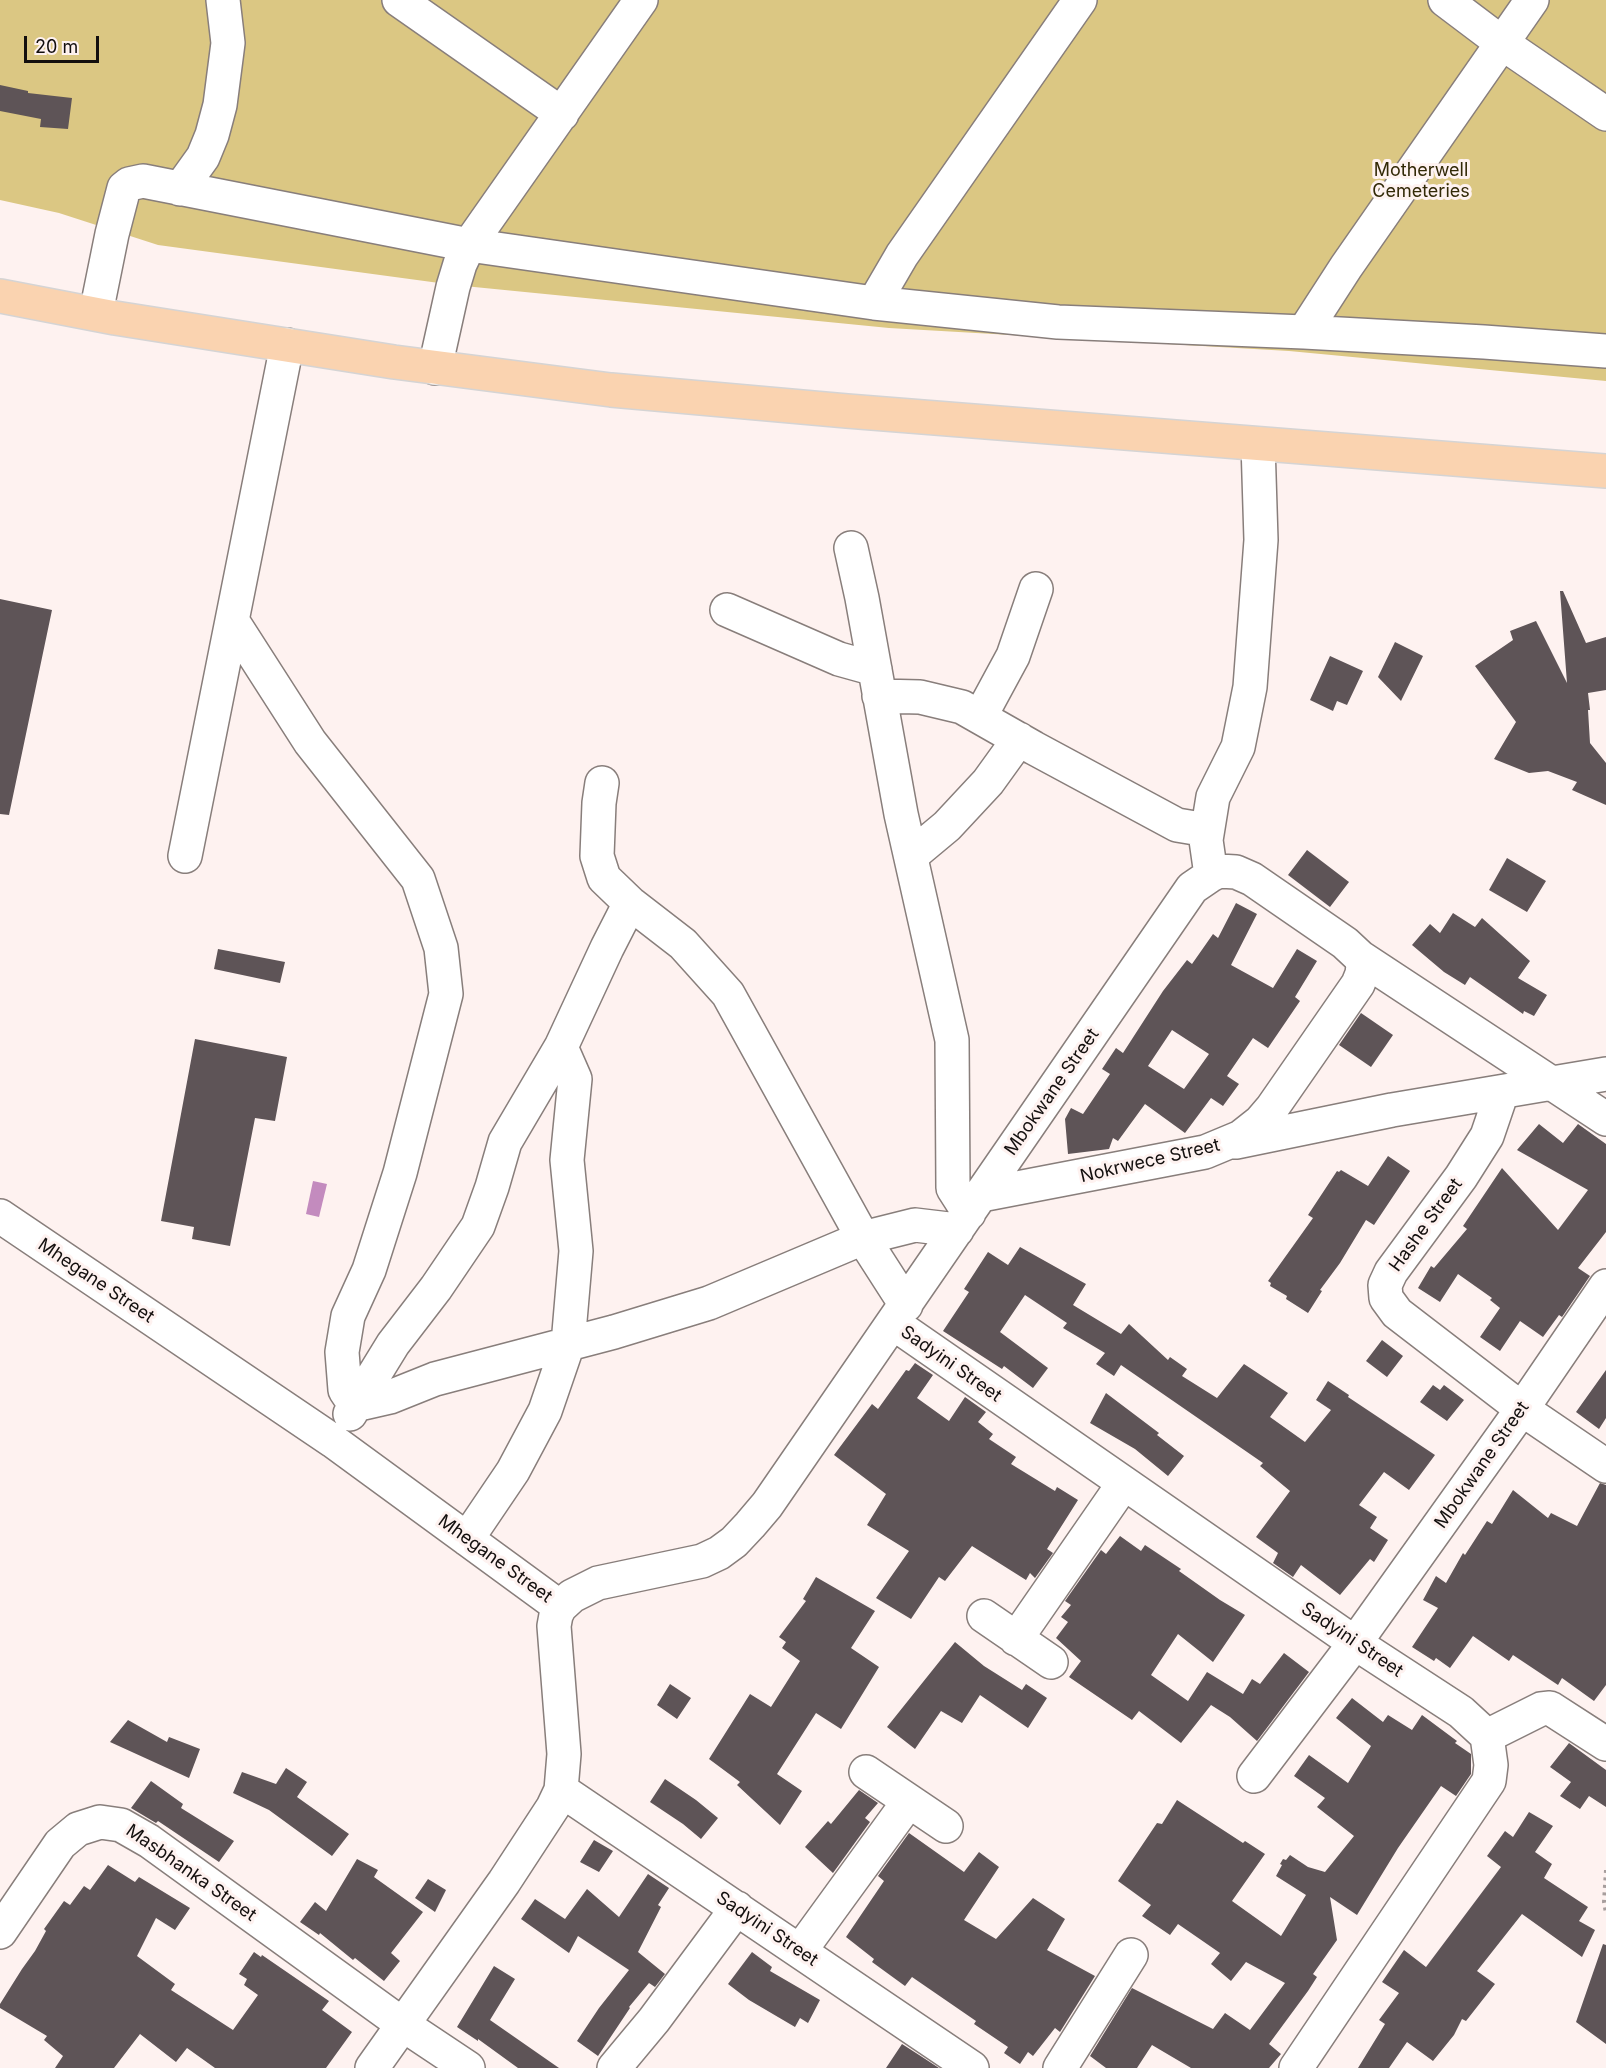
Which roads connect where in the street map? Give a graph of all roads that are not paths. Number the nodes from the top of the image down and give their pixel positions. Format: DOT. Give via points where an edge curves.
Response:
graph roads {
  1 [pos="223,0"];
  2 [pos="399,0"];
  3 [pos="641,0"];
  4 [pos="1080,0"];
  5 [pos="1445,0"];
  6 [pos="1532,0"];
  7 [pos="1502,43"];
  8 [pos="562,114"];
  9 [pos="1606,114"];
  10 [pos="180,189"];
  11 [pos="469,245"];
  12 [pos="0,296"];
  13 [pos="874,303"];
  14 [pos="96,313"];
  15 [pos="1304,332"];
  16 [pos="287,345"];
  17 [pos="1606,351"];
  18 [pos="435,368"];
  19 [pos="1258,444"];
  20 [pos="1606,471"];
  21 [pos="851,548"];
  22 [pos="1036,589"];
  23 [pos="727,610"];
  24 [pos="233,622"];
  25 [pos="877,682"];
  26 [pos="980,717"];
  27 [pos="1019,739"];
  28 [pos="602,783"];
  29 [pos="1207,830"];
  30 [pos="911,855"];
  31 [pos="185,856"];
  32 [pos="1211,875"];
  33 [pos="630,903"];
  34 [pos="1360,957"];
  35 [pos="561,1047"];
  36 [pos="1606,1074"];
  37 [pos="1554,1084"];
  38 [pos="1502,1092"];
  39 [pos="1606,1119"];
  40 [pos="1229,1143"];
  41 [pos="969,1213"];
  42 [pos="0,1216"];
  43 [pos="863,1238"];
  44 [pos="1606,1286"];
  45 [pos="899,1314"];
  46 [pos="568,1344"];
  47 [pos="355,1405"];
  48 [pos="1522,1409"];
  49 [pos="333,1441"];
  50 [pos="1606,1466"];
  51 [pos="1124,1483"];
  52 [pos="467,1539"];
  53 [pos="560,1607"];
  54 [pos="984,1616"];
  55 [pos="1016,1639"];
  56 [pos="1355,1643"];
  57 [pos="1051,1662"];
  58 [pos="1486,1736"];
  59 [pos="1606,1744"];
  60 [pos="866,1772"];
  61 [pos="1254,1776"];
  62 [pos="561,1790"];
  63 [pos="909,1801"];
  64 [pos="946,1826"];
  65 [pos="737,1908"];
  66 [pos="0,1932"];
  67 [pos="800,1952"];
  68 [pos="1131,1955"];
  69 [pos="402,2024"];
  70 [pos="372,2068"];
  71 [pos="468,2068"];
  72 [pos="614,2068"];
  73 [pos="972,2068"];
  74 [pos="1060,2068"];
  75 [pos="1296,2068"];
  1 -- 10 [label="street" via="228,43 220,105 203,157"];
  2 -- 8 [label="street"];
  3 -- 8 [label="street"];
  4 -- 13 [label="street" via="902,255"];
  5 -- 7 [label="street"];
  6 -- 7 [label="street"];
  7 -- 9 [label="street"];
  7 -- 15 [label="street"];
  8 -- 11 [label="street"];
  10 -- 11 [label="street"];
  10 -- 14 [label="street" via="143,181 124,188"];
  11 -- 13 [label="street"];
  11 -- 18 [label="street" via="453,287"];
  12 -- 14 [label="main road"];
  13 -- 15 [label="street" via="1058,322"];
  14 -- 16 [label="main road"];
  15 -- 17 [label="street"];
  16 -- 18 [label="main road"];
  16 -- 24 [label="street"];
  18 -- 19 [label="main road" via="611,390"];
  19 -- 20 [label="main road"];
  19 -- 29 [label="street" via="1261,540 1250,687 1238,747 1213,797"];
  21 -- 25 [label="street"];
  22 -- 26 [label="street" via="1013,656"];
  23 -- 25 [label="street" via="838,659"];
  24 -- 31 [label="street"];
  24 -- 47 [label="street" via="310,742 418,879 441,948 446,994 400,1173 369,1270 348,1316 342,1352 345,1390"];
  25 -- 26 [label="street" via="962,707"];
  25 -- 30 [label="street"];
  26 -- 27 [label="street"];
  27 -- 29 [label="street" via="1177,825"];
  27 -- 30 [label="street" via="956,818"];
  28 -- 33 [label="street" via="597,856 604,878"];
  29 -- 32 [label="street"];
  30 -- 41 [label="street" via="952,1040 954,1188"];
  32 -- 34 [label="street" via="1243,874"];
  32 -- 41 [label="street, Mbokwane Street" via="1192,888"];
  33 -- 35 [label="street"];
  33 -- 43 [label="street" via="683,944 728,994"];
  34 -- 37 [label="street"];
  34 -- 40 [label="street, Nokrwece Street" via="1363,965 1358,984 1272,1108 1251,1129"];
  35 -- 46 [label="street" via="575,1079 567,1160 576,1251"];
  35 -- 47 [label="street" via="505,1142 478,1226 393,1344"];
  36 -- 37 [label="street"];
  37 -- 38 [label="street"];
  37 -- 39 [label="street"];
  38 -- 40 [label="street"];
  38 -- 48 [label="street, Hashe Street" via="1487,1136 1385,1285 1386,1298 1396,1312"];
  40 -- 41 [label="street, Nokrwece Street"];
  41 -- 43 [label="street, Nokrwece Street"];
  41 -- 45 [label="street, Mbokwane Street"];
  42 -- 49 [label="street, Mhegane Street"];
  43 -- 45 [label="street"];
  43 -- 46 [label="street, Nokrwece Street" via="709,1304"];
  44 -- 48 [label="street, Mbokwane Street"];
  45 -- 51 [label="street, Sadyini Street"];
  45 -- 53 [label="street, Mbokwane Street" via="767,1505 734,1542 702,1561 598,1583"];
  46 -- 47 [label="street, Nokrwece Street"];
  46 -- 52 [label="street" via="545,1411 513,1471"];
  47 -- 49 [label="street"];
  48 -- 50 [label="street"];
  48 -- 56 [label="street, Mbokwane Street"];
  49 -- 52 [label="street, Mhegane Street"];
  51 -- 55 [label="street"];
  51 -- 56 [label="street, Sadyini Street"];
  52 -- 53 [label="street, Mhegane Street"];
  53 -- 62 [label="street, Mhegane Street" via="554,1626 564,1754"];
  54 -- 55 [label="street"];
  55 -- 57 [label="street"];
  56 -- 58 [label="street, Sadyini Street" via="1461,1712"];
  56 -- 61 [label="street, Mbokwane Street"];
  58 -- 59 [label="street" via="1550,1708"];
  58 -- 75 [label="street" via="1490,1749 1489,1781"];
  60 -- 63 [label="street"];
  62 -- 65 [label="street, Sadyini Street"];
  62 -- 69 [label="street, Mhegane Street" via="504,1882"];
  63 -- 64 [label="street"];
  63 -- 67 [label="street"];
  65 -- 67 [label="street, Sadyini Street"];
  65 -- 72 [label="street"];
  66 -- 69 [label="street, Masbhanka Street" via="60,1844 78,1829 100,1822 121,1825 149,1841"];
  67 -- 73 [label="street, Sadyini Street"];
  68 -- 74 [label="street"];
  69 -- 70 [label="street, Mhegane Street"];
  69 -- 71 [label="street, Masbhanka Street"];
}
